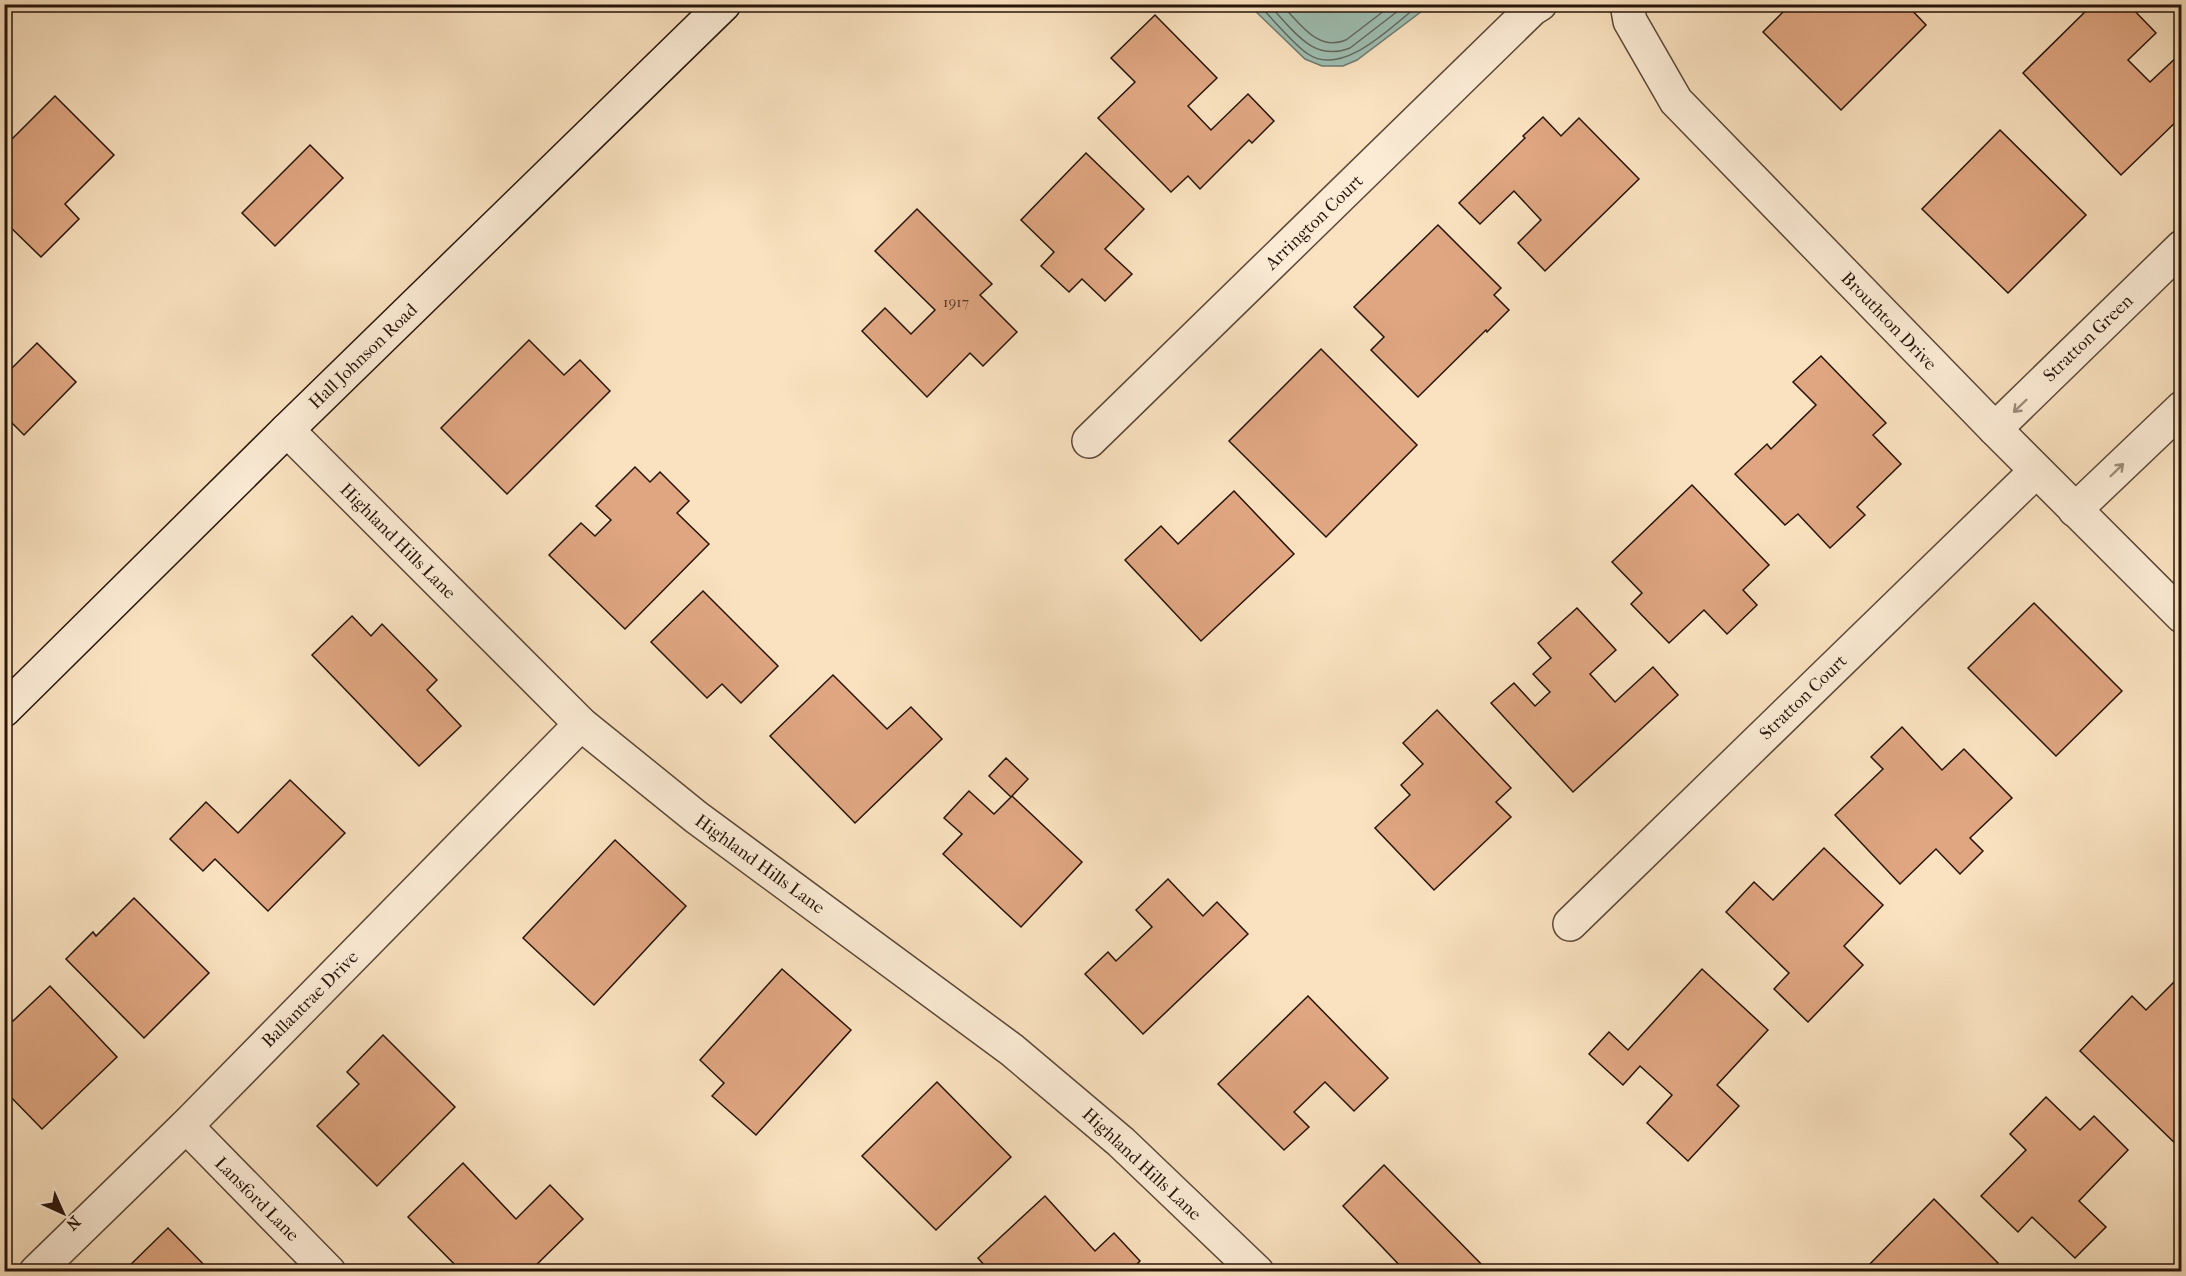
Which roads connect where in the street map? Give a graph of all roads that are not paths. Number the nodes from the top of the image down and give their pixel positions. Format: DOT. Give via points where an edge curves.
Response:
graph roads {
  1 [pos="724,4"];
  2 [pos="1540,4"];
  3 [pos="1627,4"];
  4 [pos="2181,247"];
  5 [pos="2181,408"];
  6 [pos="1995,429"];
  7 [pos="287,430"];
  8 [pos="1089,441"];
  9 [pos="2036,471"];
  10 [pos="2075,510"];
  11 [pos="2181,616"];
  12 [pos="4,710"];
  13 [pos="581,724"];
  14 [pos="1570,924"];
  15 [pos="186,1126"];
  16 [pos="36,1272"];
  17 [pos="329,1272"];
  18 [pos="1257,1272"];
  1 -- 7 [label="street, Hall Johnson Road"];
  2 -- 8 [label="street, Arrington Court"];
  3 -- 6 [label="street, Brouthton Drive" via="1630,21 1676,101"];
  4 -- 6 [label="street, Stratton Green, one-way"];
  10 -- 5 [label="street, one-way"];
  6 -- 9 [label="street, Brouthton Drive"];
  7 -- 12 [label="street, Hall Johnson Road"];
  7 -- 13 [label="street, Highland Hills Lane"];
  9 -- 10 [label="street, Brouthton Drive"];
  9 -- 14 [label="street, Stratton Court"];
  10 -- 11 [label="street, Brouthton Drive"];
  13 -- 15 [label="street, Ballantrae Drive"];
  13 -- 18 [label="street, Highland Hills Lane" via="696,818 1012,1050 1121,1142"];
  15 -- 16 [label="street, Ballantrae Drive"];
  15 -- 17 [label="street, Lansford Lane"];
}
